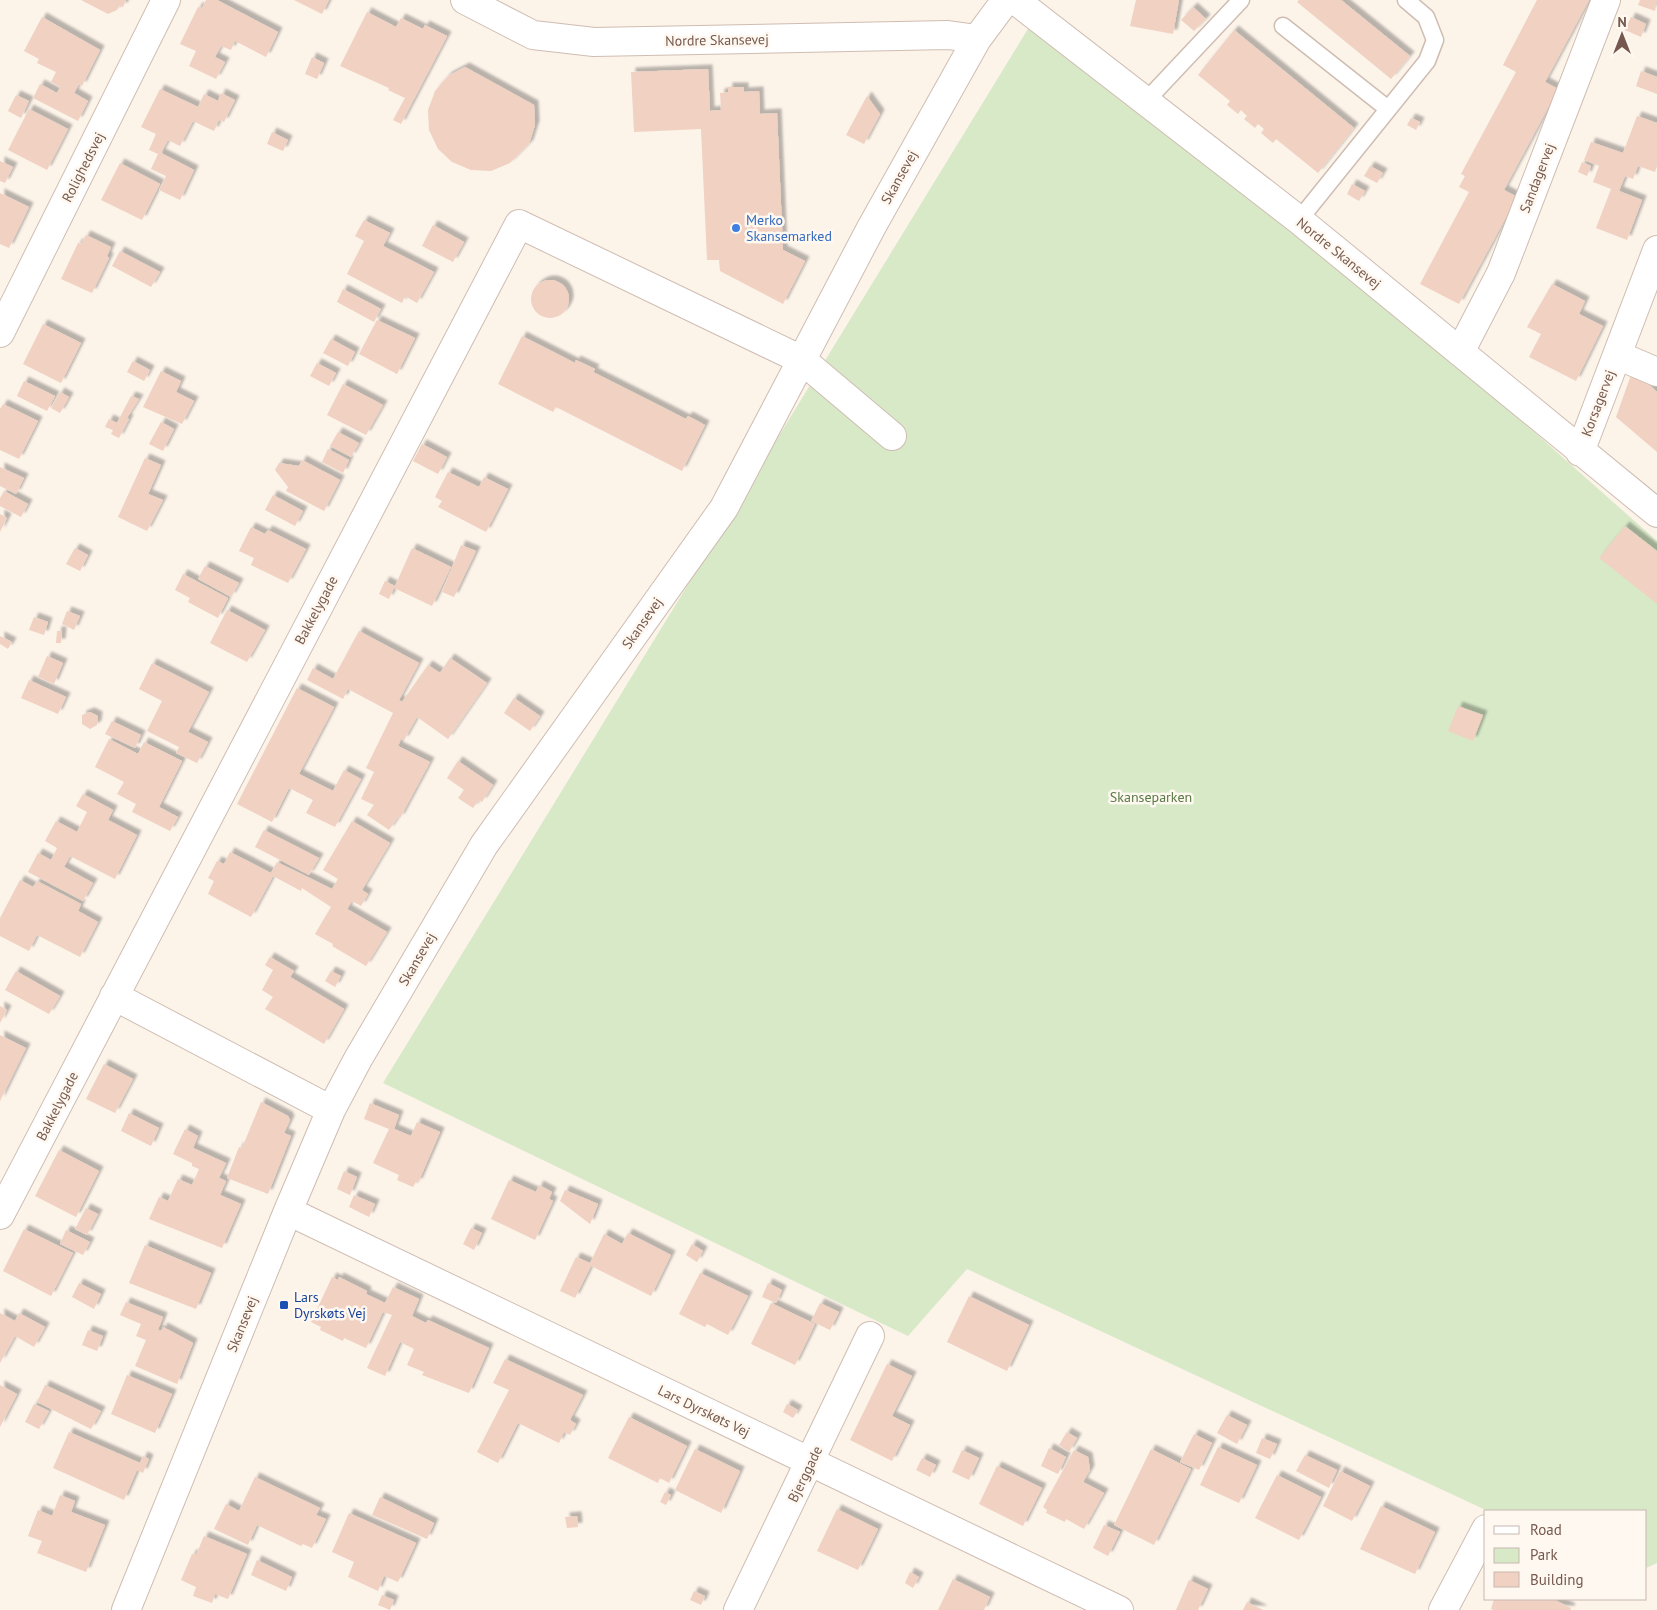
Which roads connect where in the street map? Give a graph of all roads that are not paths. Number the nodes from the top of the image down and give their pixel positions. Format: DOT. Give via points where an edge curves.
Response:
graph roads {
  1 [pos="166,0"];
  2 [pos="465,0"];
  3 [pos="1006,0"];
  4 [pos="1015,0"];
  5 [pos="1241,0"];
  6 [pos="1406,0"];
  7 [pos="1606,0"];
  8 [pos="1283,26"];
  9 [pos="977,39"];
  10 [pos="1145,102"];
  11 [pos="1388,109"];
  12 [pos="1299,220"];
  13 [pos="1657,250"];
  14 [pos="0,333"];
  15 [pos="1460,352"];
  16 [pos="1617,355"];
  17 [pos="802,360"];
  18 [pos="1657,372"];
  19 [pos="892,436"];
  20 [pos="1580,452"];
  21 [pos="1657,513"];
  22 [pos="114,996"];
  23 [pos="331,1110"];
  24 [pos="288,1211"];
  25 [pos="0,1215"];
  26 [pos="870,1336"];
  27 [pos="811,1462"];
  28 [pos="1484,1533"];
  29 [pos="126,1610"];
  30 [pos="738,1610"];
  31 [pos="1119,1610"];
  32 [pos="1443,1610"];
  1 -- 14 [label="street, Rolighedsvej"];
  2 -- 9 [label="street, Nordre Skansevej" via="533,35 594,42 948,35"];
  3 -- 9 [label="street, Skansevej"];
  4 -- 10 [label="street, Nordre Skansevej"];
  5 -- 10 [label="lane"];
  6 -- 11 [label="lane" via="1426,17 1435,40 1427,61"];
  7 -- 15 [label="street, Sandagervej" via="1501,273"];
  8 -- 11 [label="lane"];
  9 -- 17 [label="street, Skansevej" via="871,228"];
  10 -- 12 [label="street, Nordre Skansevej"];
  11 -- 12 [label="lane"];
  12 -- 15 [label="street, Nordre Skansevej"];
  13 -- 16 [label="street, Korsagervej"];
  15 -- 20 [label="street, Nordre Skansevej"];
  16 -- 18 [label="street, Korsagervej"];
  16 -- 20 [label="street, Korsagervej"];
  17 -- 19 [label="street"];
  17 -- 22 [label="street, Bakkelygade" via="519,224"];
  17 -- 23 [label="street, Skansevej" via="724,508 484,845"];
  20 -- 21 [label="street, Nordre Skansevej"];
  22 -- 23 [label="street"];
  22 -- 25 [label="street, Bakkelygade"];
  23 -- 24 [label="street, Skansevej"];
  24 -- 27 [label="street, Lars Dyrskøts Vej"];
  24 -- 29 [label="street, Skansevej"];
  26 -- 27 [label="street, Bjerggade"];
  27 -- 30 [label="street, Bjerggade"];
  27 -- 31 [label="street, Lars Dyrskøts Vej"];
  28 -- 32 [label="street"];
}
